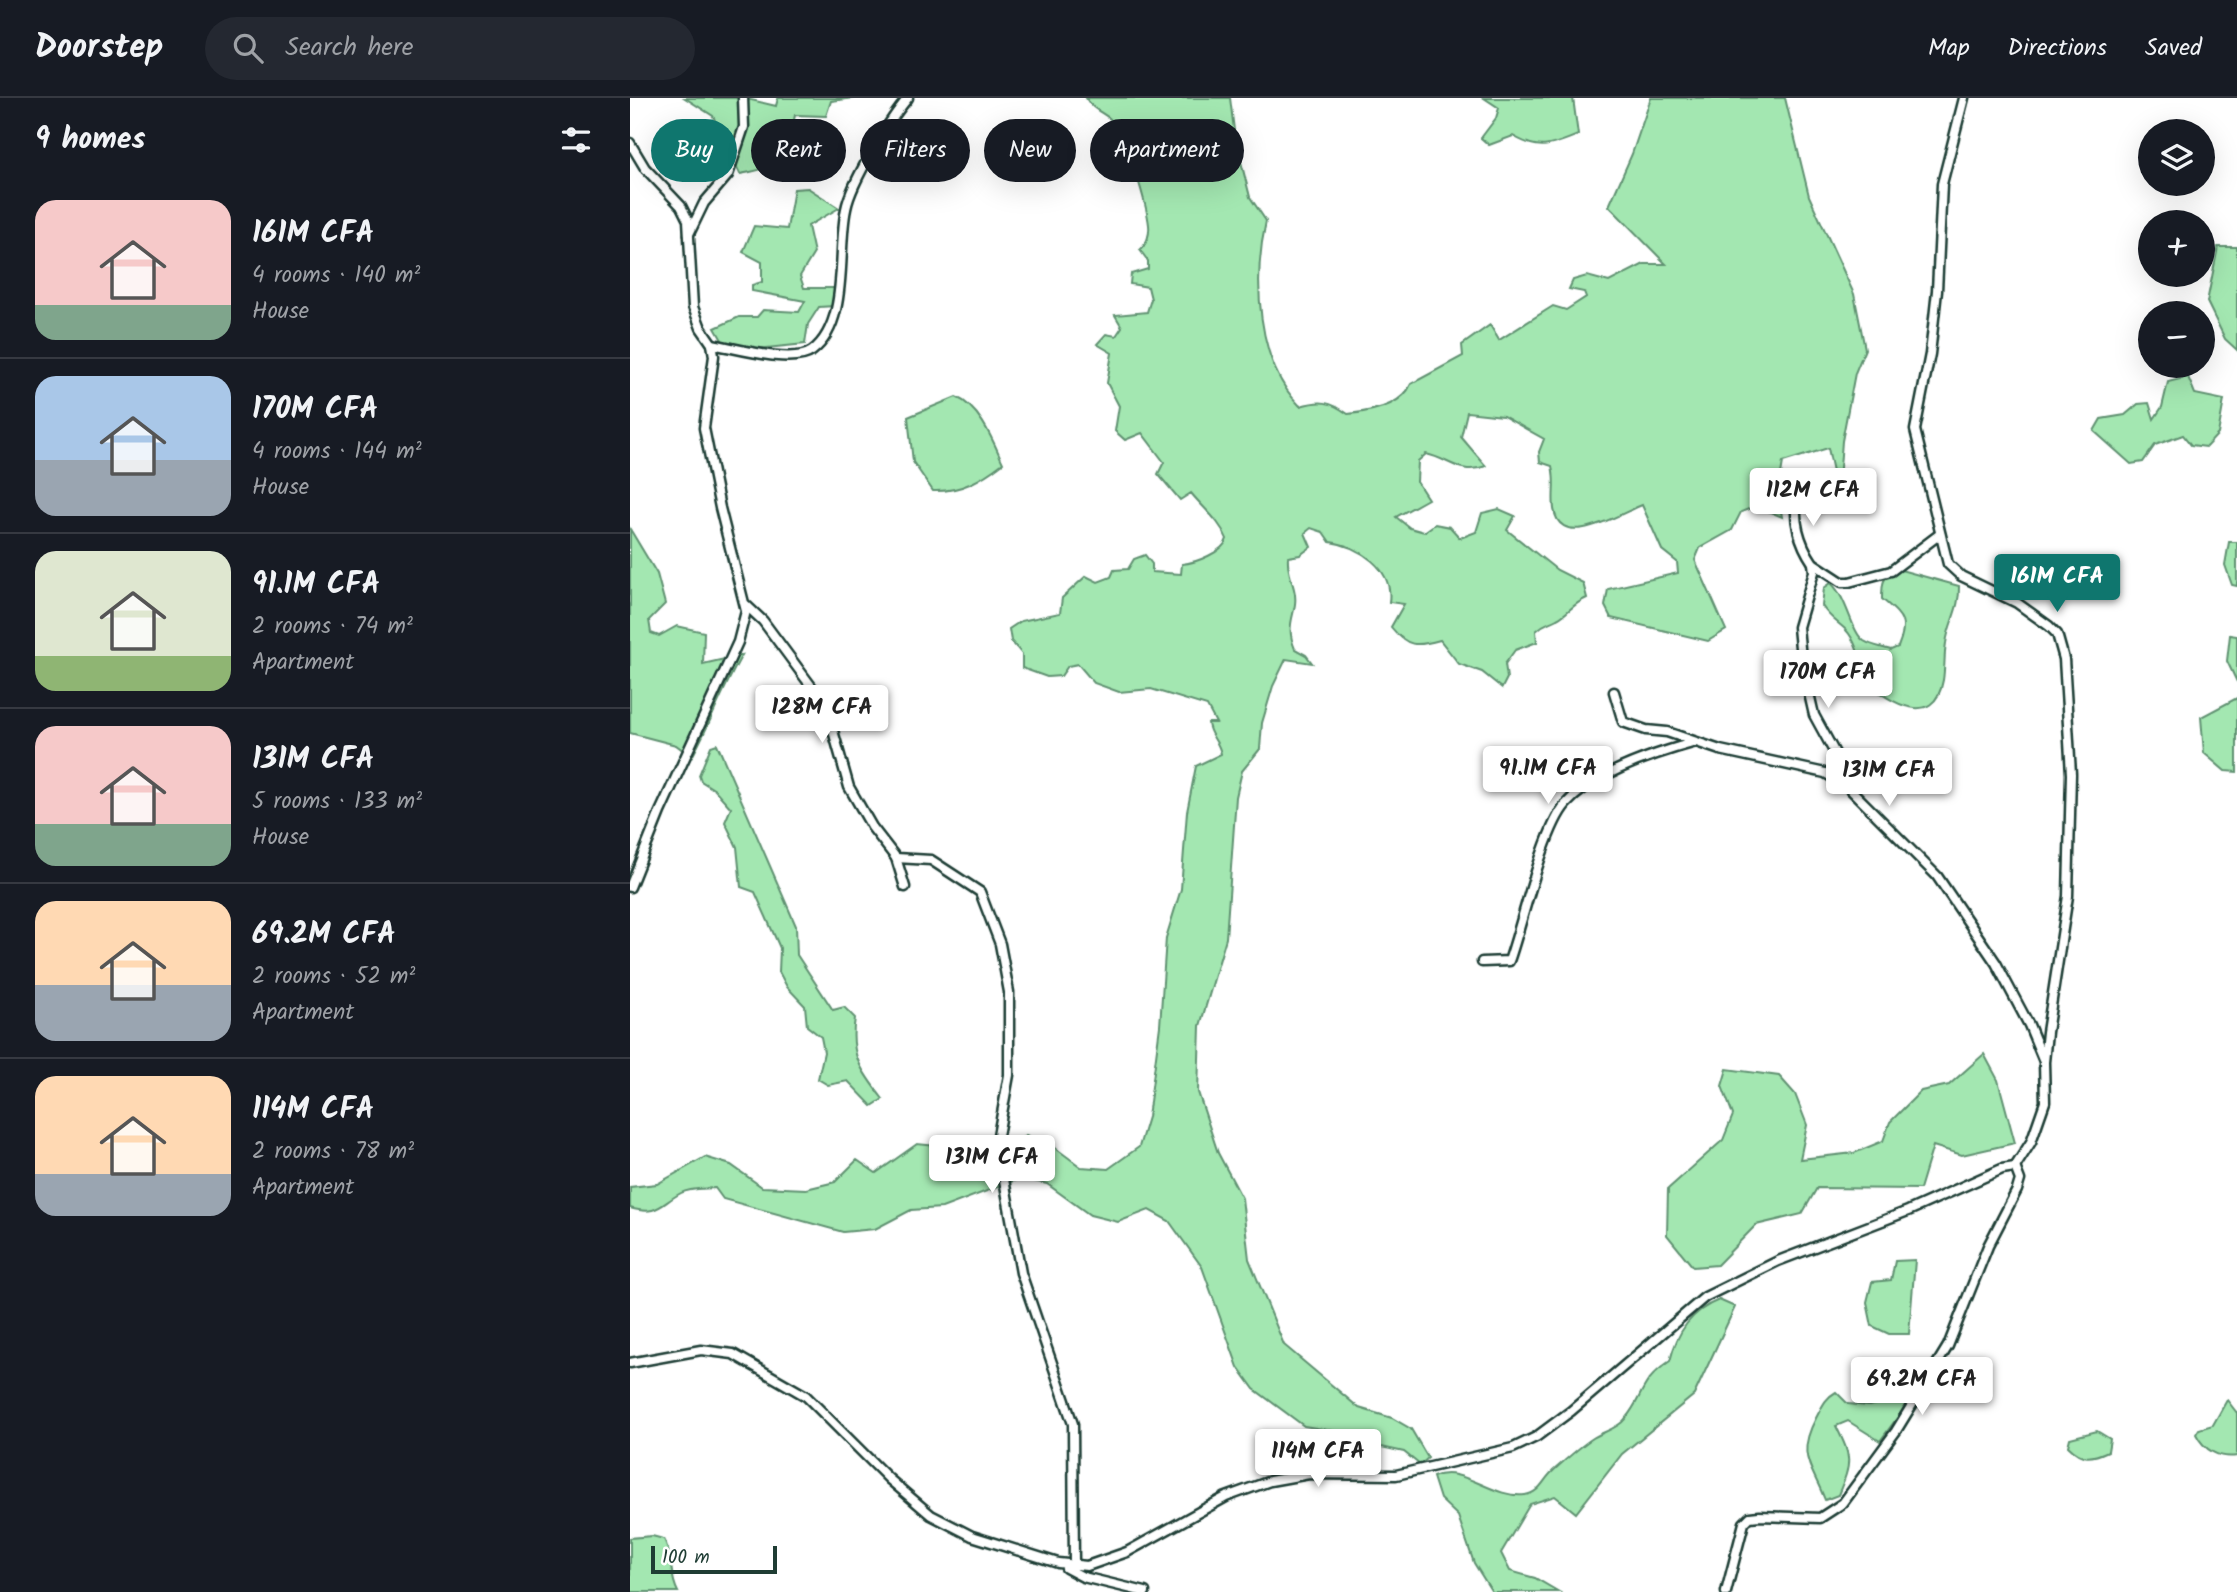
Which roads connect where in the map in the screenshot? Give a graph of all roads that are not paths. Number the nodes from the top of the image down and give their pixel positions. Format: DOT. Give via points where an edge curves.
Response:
graph roads {
  1 [pos="743,98"];
  2 [pos="908,98"];
  3 [pos="1964,98"];
  4 [pos="630,144"];
  5 [pos="689,235"];
  6 [pos="712,344"];
  7 [pos="1799,495"];
  8 [pos="1940,534"];
  9 [pos="1813,563"];
  10 [pos="744,602"];
  11 [pos="1614,692"];
  12 [pos="1696,742"];
  13 [pos="1840,780"];
  14 [pos="896,858"];
  15 [pos="630,887"];
  16 [pos="905,887"];
  17 [pos="1482,962"];
  18 [pos="2044,1062"];
  19 [pos="2015,1167"];
  20 [pos="630,1363"];
  21 [pos="1058,1563"];
  22 [pos="1074,1566"];
  23 [pos="1144,1592"];
  24 [pos="1726,1592"];
  1 -- 5 [label="street" via="744,127 728,175 704,204"];
  2 -- 6 [label="street" via="890,121 848,199 837,302 813,351 783,357"];
  3 -- 8 [label="street" via="1942,184 1937,291 1915,430"];
  4 -- 5 [label="street" via="645,168 681,206"];
  5 -- 6 [label="street" via="693,307"];
  6 -- 10 [label="street" via="704,428"];
  7 -- 9 [label="street" via="1795,513 1801,540"];
  8 -- 9 [label="street" via="1891,570 1849,582"];
  8 -- 18 [label="street" via="1953,570 2017,603 2057,634 2061,645 2069,729 2071,847"];
  9 -- 13 [label="street" via="1798,627 1799,648 1814,715 1843,768"];
  10 -- 14 [label="street" via="814,690 832,727 849,787"];
  10 -- 15 [label="street" via="746,617 738,642"];
  11 -- 12 [label="street" via="1623,722"];
  12 -- 13 [label="street"];
  12 -- 17 [label="street" via="1636,762 1565,805 1535,878 1510,961"];
  13 -- 18 [label="street" via="1937,876 1996,963"];
  14 -- 16 [label="street"];
  14 -- 22 [label="street" via="931,860 980,892 1000,944 1009,992 1009,1075 996,1141 1021,1273 1073,1424"];
  18 -- 19 [label="street" via="2045,1101 2040,1121"];
  19 -- 22 [label="street" via="1778,1261 1705,1297 1571,1410 1513,1448 1396,1475 1308,1474 1270,1480 1226,1497 1128,1552 1101,1563"];
  19 -- 24 [label="street" via="2020,1180 2017,1190 1988,1246 1948,1346 1896,1431 1859,1484 1831,1513 1802,1520 1750,1517 1744,1523"];
  20 -- 21 [label="street" via="701,1350 733,1354 806,1396 888,1479 931,1515 972,1536"];
  21 -- 22 [label="street"];
  21 -- 23 [label="street" via="1083,1577"];
}
